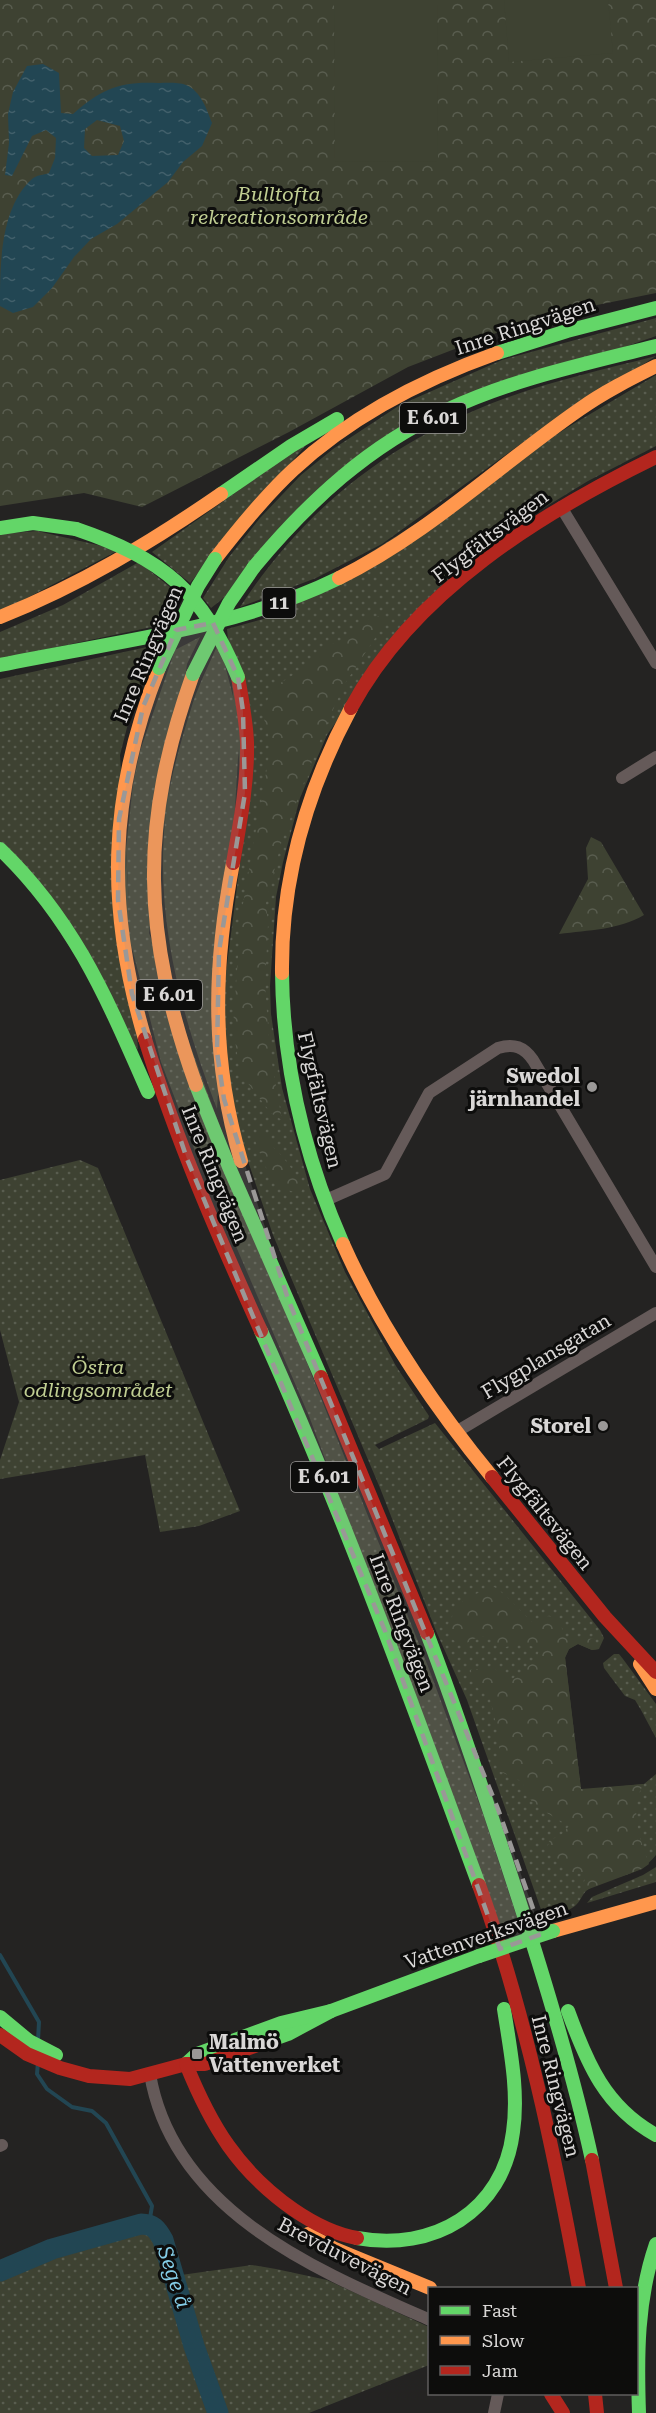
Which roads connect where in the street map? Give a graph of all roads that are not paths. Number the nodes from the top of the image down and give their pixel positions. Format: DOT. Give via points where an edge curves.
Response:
graph roads {
  1 [pos="656,308"];
  2 [pos="656,346"];
  3 [pos="656,366"];
  4 [pos="451,370"];
  5 [pos="656,457"];
  6 [pos="561,507"];
  7 [pos="0,528"];
  8 [pos="0,617"];
  9 [pos="656,663"];
  10 [pos="0,665"];
  11 [pos="656,757"];
  12 [pos="622,778"];
  13 [pos="0,849"];
  14 [pos="326,1200"];
  15 [pos="656,1267"];
  16 [pos="231,1268"];
  17 [pos="288,1299"];
  18 [pos="656,1313"];
  19 [pos="456,1432"];
  20 [pos="624,1638"];
  21 [pos="656,1672"];
  22 [pos="656,1689"];
  23 [pos="460,1722"];
  24 [pos="468,1856"];
  25 [pos="656,1902"];
  26 [pos="0,2017"];
  27 [pos="0,2035"];
  28 [pos="28,2047"];
  29 [pos="186,2064"];
  30 [pos="150,2074"];
  31 [pos="656,2135"];
  32 [pos="286,2221"];
  33 [pos="656,2244"];
  34 [pos="579,2287"];
  35 [pos="616,2287"];
  36 [pos="428,2288"];
  37 [pos="428,2320"];
  38 [pos="498,2395"];
  39 [pos="552,2395"];
  40 [pos="595,2395"];
  41 [pos="631,2395"];
  42 [pos="494,2413"];
  43 [pos="563,2413"];
  44 [pos="597,2413"];
  45 [pos="633,2413"];
  46 [pos="639,2413"];
  1 -- 4 [label="main road, Inre Ringvägen / E 6.01" via="503,349"];
  2 -- 17 [label="main road, Inre Ringvägen / E 6.01, bridge" via="479,396 401,435 343,473 300,512 254,567 229,603 193,674 165,760 156,822 153,887 160,953 173,1014 202,1100"];
  3 -- 10 [label="main road, 11" via="590,402 422,528 338,580 296,598 201,626"];
  4 -- 8 [label="main road" via="400,388 317,430 111,567"];
  4 -- 16 [label="main road, Inre Ringvägen / E 6.01, bridge" via="392,400 321,446 241,526 198,586 159,668 143,707 124,780 117,857 122,941 132,994 179,1139"];
  5 -- 6 [label="main road, Flygfältsvägen"];
  6 -- 9 [label="street"];
  6 -- 14 [label="main road, Flygfältsvägen" via="492,554 435,602 378,666 337,730 307,805 288,887 281,976 285,1042 314,1167"];
  7 -- 17 [label="main road, bridge" via="33,523 76,529 147,558 171,575 208,615 238,676 247,752 245,794 219,951 218,1052 234,1138"];
  11 -- 12 [label="street"];
  13 -- 16 [label="main road" via="56,911 105,993 190,1186"];
  14 -- 15 [label="street" via="385,1174 429,1093 498,1048 518,1047 533,1060"];
  14 -- 19 [label="main road, Flygfältsvägen" via="354,1268 390,1337"];
  16 -- 24 [label="main road, Inre Ringvägen / E 6.01" via="326,1481"];
  17 -- 23 [label="main road, Inre Ringvägen / E 6.01"];
  18 -- 19 [label="street, Flygplansgatan"];
  19 -- 20 [label="main road, Flygfältsvägen"];
  20 -- 21 [label="main road, Flygfältsvägen"];
  20 -- 22 [label="main road, Flygfältsvägen"];
  23 -- 31 [label="main road" via="501,1818 560,1991 588,2060 616,2107"];
  23 -- 35 [label="main road, Inre Ringvägen / E 6.01" via="555,2015 595,2174"];
  24 -- 29 [label="main road" via="504,2007 514,2095 511,2141 496,2185 466,2218 440,2233 393,2242 366,2241 325,2227 284,2203 238,2161 213,2125"];
  24 -- 34 [label="main road, Inre Ringvägen / E 6.01" via="493,1926 545,2113"];
  25 -- 29 [label="main road, Vattenverksvägen, bridge" via="553,1931 331,2011 281,2023 197,2054"];
  26 -- 28 [label="main road, Vattenverksvägen"];
  27 -- 28 [label="main road, Vattenverksvägen"];
  28 -- 30 [label="main road, Vattenverksvägen" via="43,2055"];
  29 -- 30 [label="main road, Vattenverksvägen" via="174,2074"];
  30 -- 37 [label="street, Brevduvevägen" via="154,2097 172,2138 196,2174 232,2213 283,2250"];
  32 -- 36 [label="main road" via="335,2249"];
  33 -- 46 [label="main road" via="638,2325"];
  38 -- 42 [label="street"];
  39 -- 43 [label="main road"];
  40 -- 44 [label="main road"];
  41 -- 45 [label="main road"];
}
